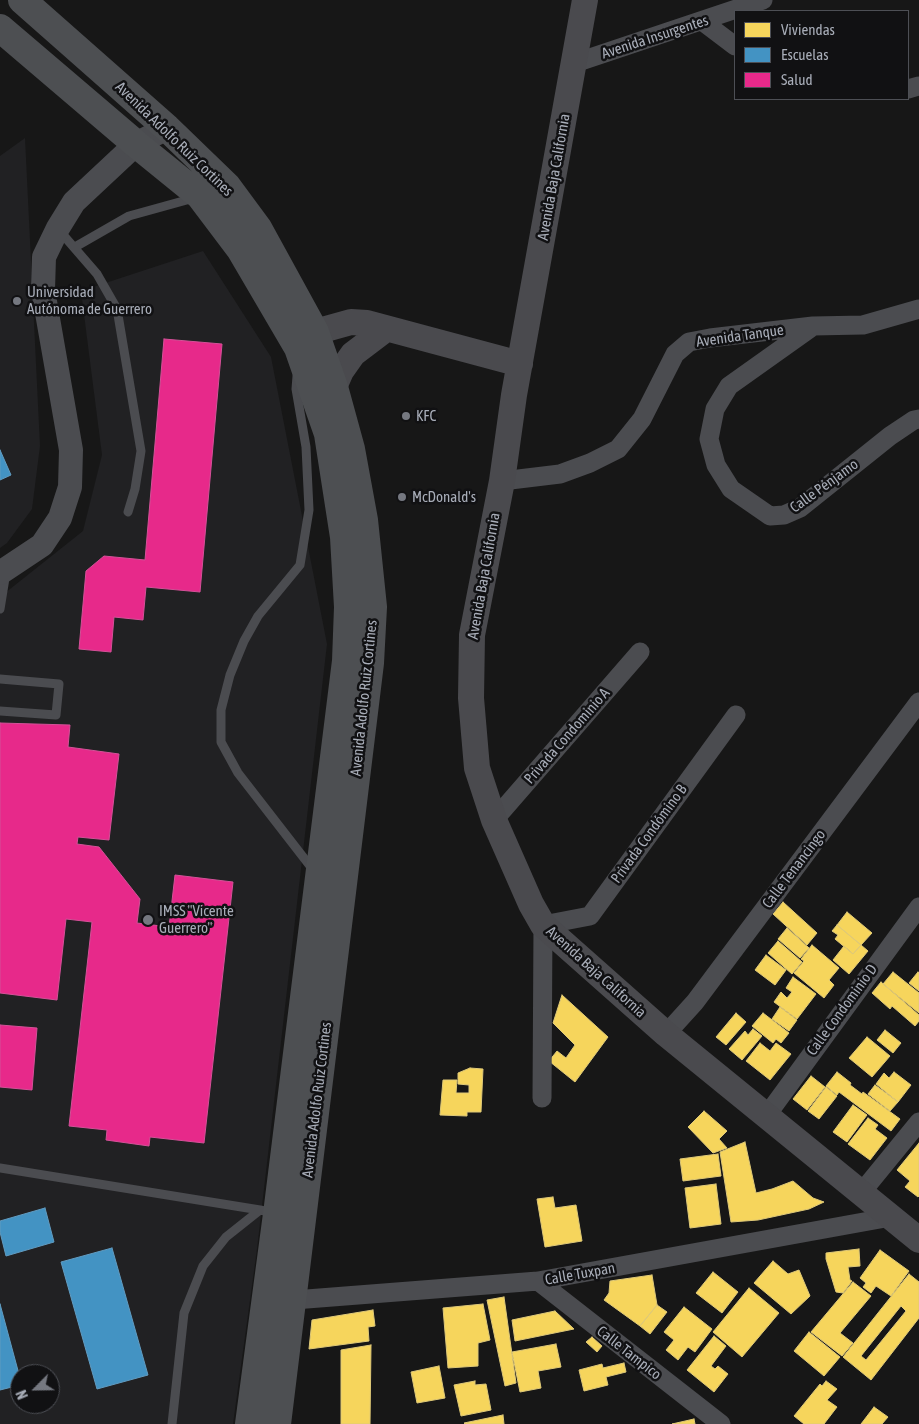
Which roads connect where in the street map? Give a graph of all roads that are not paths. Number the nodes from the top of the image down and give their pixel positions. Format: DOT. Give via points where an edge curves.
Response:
graph roads {
  1 [pos="22,0"];
  2 [pos="585,0"];
  3 [pos="764,0"];
  4 [pos="734,10"];
  5 [pos="734,10"];
  6 [pos="702,21"];
  7 [pos="0,28"];
  8 [pos="734,45"];
  9 [pos="575,63"];
  10 [pos="167,128"];
  11 [pos="136,144"];
  12 [pos="214,191"];
  13 [pos="58,228"];
  14 [pos="75,247"];
  15 [pos="919,309"];
  16 [pos="813,326"];
  17 [pos="386,329"];
  18 [pos="306,340"];
  19 [pos="520,364"];
  20 [pos="334,388"];
  21 [pos="919,419"];
  22 [pos="502,481"];
  23 [pos="128,512"];
  24 [pos="3,570"];
  25 [pos="0,609"];
  26 [pos="640,652"];
  27 [pos="0,680"];
  28 [pos="919,702"];
  29 [pos="0,710"];
  30 [pos="736,715"];
  31 [pos="494,820"];
  32 [pos="318,877"];
  33 [pos="919,907"];
  34 [pos="544,925"];
  35 [pos="666,1034"];
  36 [pos="542,1098"];
  37 [pos="767,1115"];
  38 [pos="919,1122"];
  39 [pos="0,1168"];
  40 [pos="861,1193"];
  41 [pos="284,1214"];
  42 [pos="891,1217"];
  43 [pos="919,1240"];
  44 [pos="538,1281"];
  45 [pos="293,1301"];
  46 [pos="265,1302"];
  47 [pos="172,1424"];
  48 [pos="248,1424"];
  49 [pos="276,1424"];
  50 [pos="721,1424"];
  1 -- 10 [label="main road, Avenida Adolfo Ruiz Cortines"];
  2 -- 9 [label="main road, Avenida Baja California"];
  3 -- 5 [label="street, Avenida Insurgentes"];
  4 -- 6 [label="street, Avenida Insurgentes"];
  6 -- 8 [label="street"];
  6 -- 9 [label="street, Avenida Insurgentes"];
  7 -- 11 [label="main road, Avenida Adolfo Ruiz Cortines"];
  9 -- 19 [label="main road, Avenida Baja California"];
  10 -- 11 [label="street"];
  10 -- 12 [label="main road, Avenida Adolfo Ruiz Cortines"];
  11 -- 12 [label="main road, Avenida Adolfo Ruiz Cortines"];
  11 -- 13 [label="street" via="74,202"];
  12 -- 14 [label="lane" via="130,216"];
  12 -- 18 [label="main road, Avenida Adolfo Ruiz Cortines" via="240,249"];
  13 -- 14 [label="lane"];
  13 -- 24 [label="street" via="44,257 43,290 71,450 70,487 60,518 42,544"];
  14 -- 23 [label="lane" via="97,274 116,309 141,451 136,489"];
  15 -- 16 [label="street, Avenida Tanque" via="863,325"];
  16 -- 21 [label="street, Calle Pénjamo" via="729,386 715,409 709,439 716,465 731,489 770,516 784,515 800,508 890,436"];
  16 -- 22 [label="street, Avenida Tanque" via="689,342 675,354 642,420 618,449 560,474"];
  17 -- 18 [label="main road" via="351,322"];
  17 -- 19 [label="main road"];
  17 -- 20 [label="main road" via="353,354"];
  18 -- 20 [label="main road, Avenida Adolfo Ruiz Cortines"];
  18 -- 32 [label="main road, Avenida Adolfo Ruiz Cortines" via="328,434 344,537 348,607 346,661"];
  18 -- 32 [label="lane" via="296,389 306,447 309,510 300,565 258,616 244,641 220,710 221,742 238,773"];
  19 -- 22 [label="main road, Avenida Baja California"];
  20 -- 41 [label="main road, Avenida Adolfo Ruiz Cortines" via="351,449 364,520 373,607 370,663"];
  22 -- 31 [label="main road, Avenida Baja California" via="472,635 470,698 477,768"];
  24 -- 25 [label="lane"];
  26 -- 31 [label="street, Privada Condominio A"];
  27 -- 29 [label="lane" via="58,684 56,715"];
  28 -- 35 [label="street, Calle Tenancingo" via="695,1002"];
  30 -- 34 [label="street, Privada Condómino B" via="590,916"];
  31 -- 34 [label="main road, Avenida Baja California" via="531,904"];
  32 -- 41 [label="main road, Avenida Adolfo Ruiz Cortines"];
  33 -- 37 [label="street, Calle Condominio D"];
  34 -- 35 [label="main road, Avenida Baja California"];
  34 -- 36 [label="street"];
  35 -- 37 [label="main road, Avenida Baja California"];
  37 -- 40 [label="main road, Avenida Baja California"];
  38 -- 40 [label="street"];
  39 -- 41 [label="lane"];
  40 -- 42 [label="main road, Avenida Baja California"];
  41 -- 45 [label="main road, Avenida Adolfo Ruiz Cortines"];
  41 -- 46 [label="main road, Avenida Adolfo Ruiz Cortines"];
  41 -- 47 [label="lane" via="226,1236 203,1266 184,1313"];
  42 -- 43 [label="main road, Avenida Baja California"];
  42 -- 44 [label="street, Calle Tuxpan"];
  44 -- 45 [label="street, Calle Tuxpan"];
  44 -- 50 [label="street, Calle Tampico"];
  45 -- 46 [label="street, Calle Tuxpan"];
  45 -- 49 [label="main road, Avenida Adolfo Ruiz Cortines"];
  46 -- 48 [label="main road, Avenida Adolfo Ruiz Cortines"];
}
